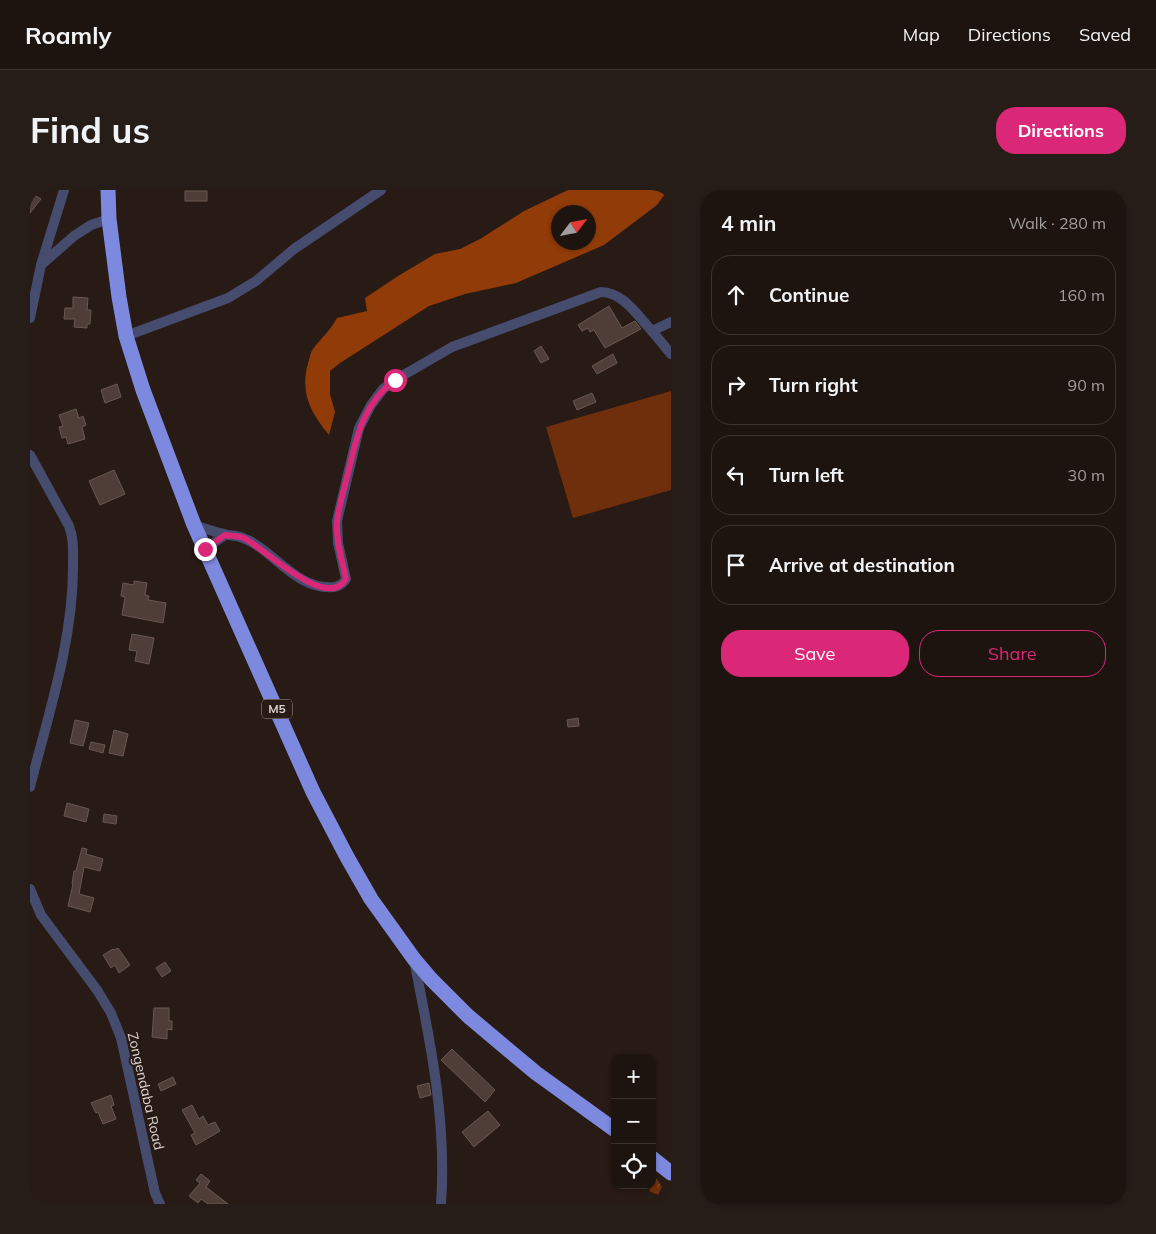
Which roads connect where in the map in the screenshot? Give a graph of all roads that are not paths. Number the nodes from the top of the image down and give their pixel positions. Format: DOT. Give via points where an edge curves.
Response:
graph roads {
  1 [pos="64,190"];
  2 [pos="108,190"];
  3 [pos="381,190"];
  4 [pos="108,219"];
  5 [pos="41,265"];
  6 [pos="30,318"];
  7 [pos="671,322"];
  8 [pos="652,330"];
  9 [pos="126,336"];
  10 [pos="671,354"];
  11 [pos="30,456"];
  12 [pos="194,525"];
  13 [pos="225,535"];
  14 [pos="205,549"];
  15 [pos="30,787"];
  16 [pos="30,888"];
  17 [pos="414,960"];
  18 [pos="611,1127"];
  19 [pos="656,1161"];
  20 [pos="671,1173"];
  21 [pos="160,1204"];
  22 [pos="441,1204"];
  1 -- 5 [label="street"];
  2 -- 4 [label="highway, M5"];
  3 -- 9 [label="street" via="228,298"];
  4 -- 5 [label="street" via="74,236"];
  4 -- 9 [label="highway, M5"];
  5 -- 6 [label="street"];
  7 -- 8 [label="street"];
  8 -- 10 [label="street"];
  8 -- 13 [label="street" via="620,296 602,292 452,347 383,389 370,405 359,428 337,521 346,579 344,584 337,587 314,585 243,538"];
  9 -- 12 [label="highway, M5" via="142,390"];
  11 -- 15 [label="street" via="73,537 73,590 65,649"];
  12 -- 13 [label="street"];
  12 -- 14 [label="highway, M5"];
  13 -- 14 [label="street"];
  14 -- 17 [label="highway, M5" via="318,800 371,899"];
  16 -- 21 [label="street, Zongendaba Road" via="41,915 111,1013 121,1038"];
  17 -- 18 [label="highway, M5" via="468,1016 536,1073"];
  17 -- 22 [label="street" via="438,1092"];
  19 -- 20 [label="highway"];
}
